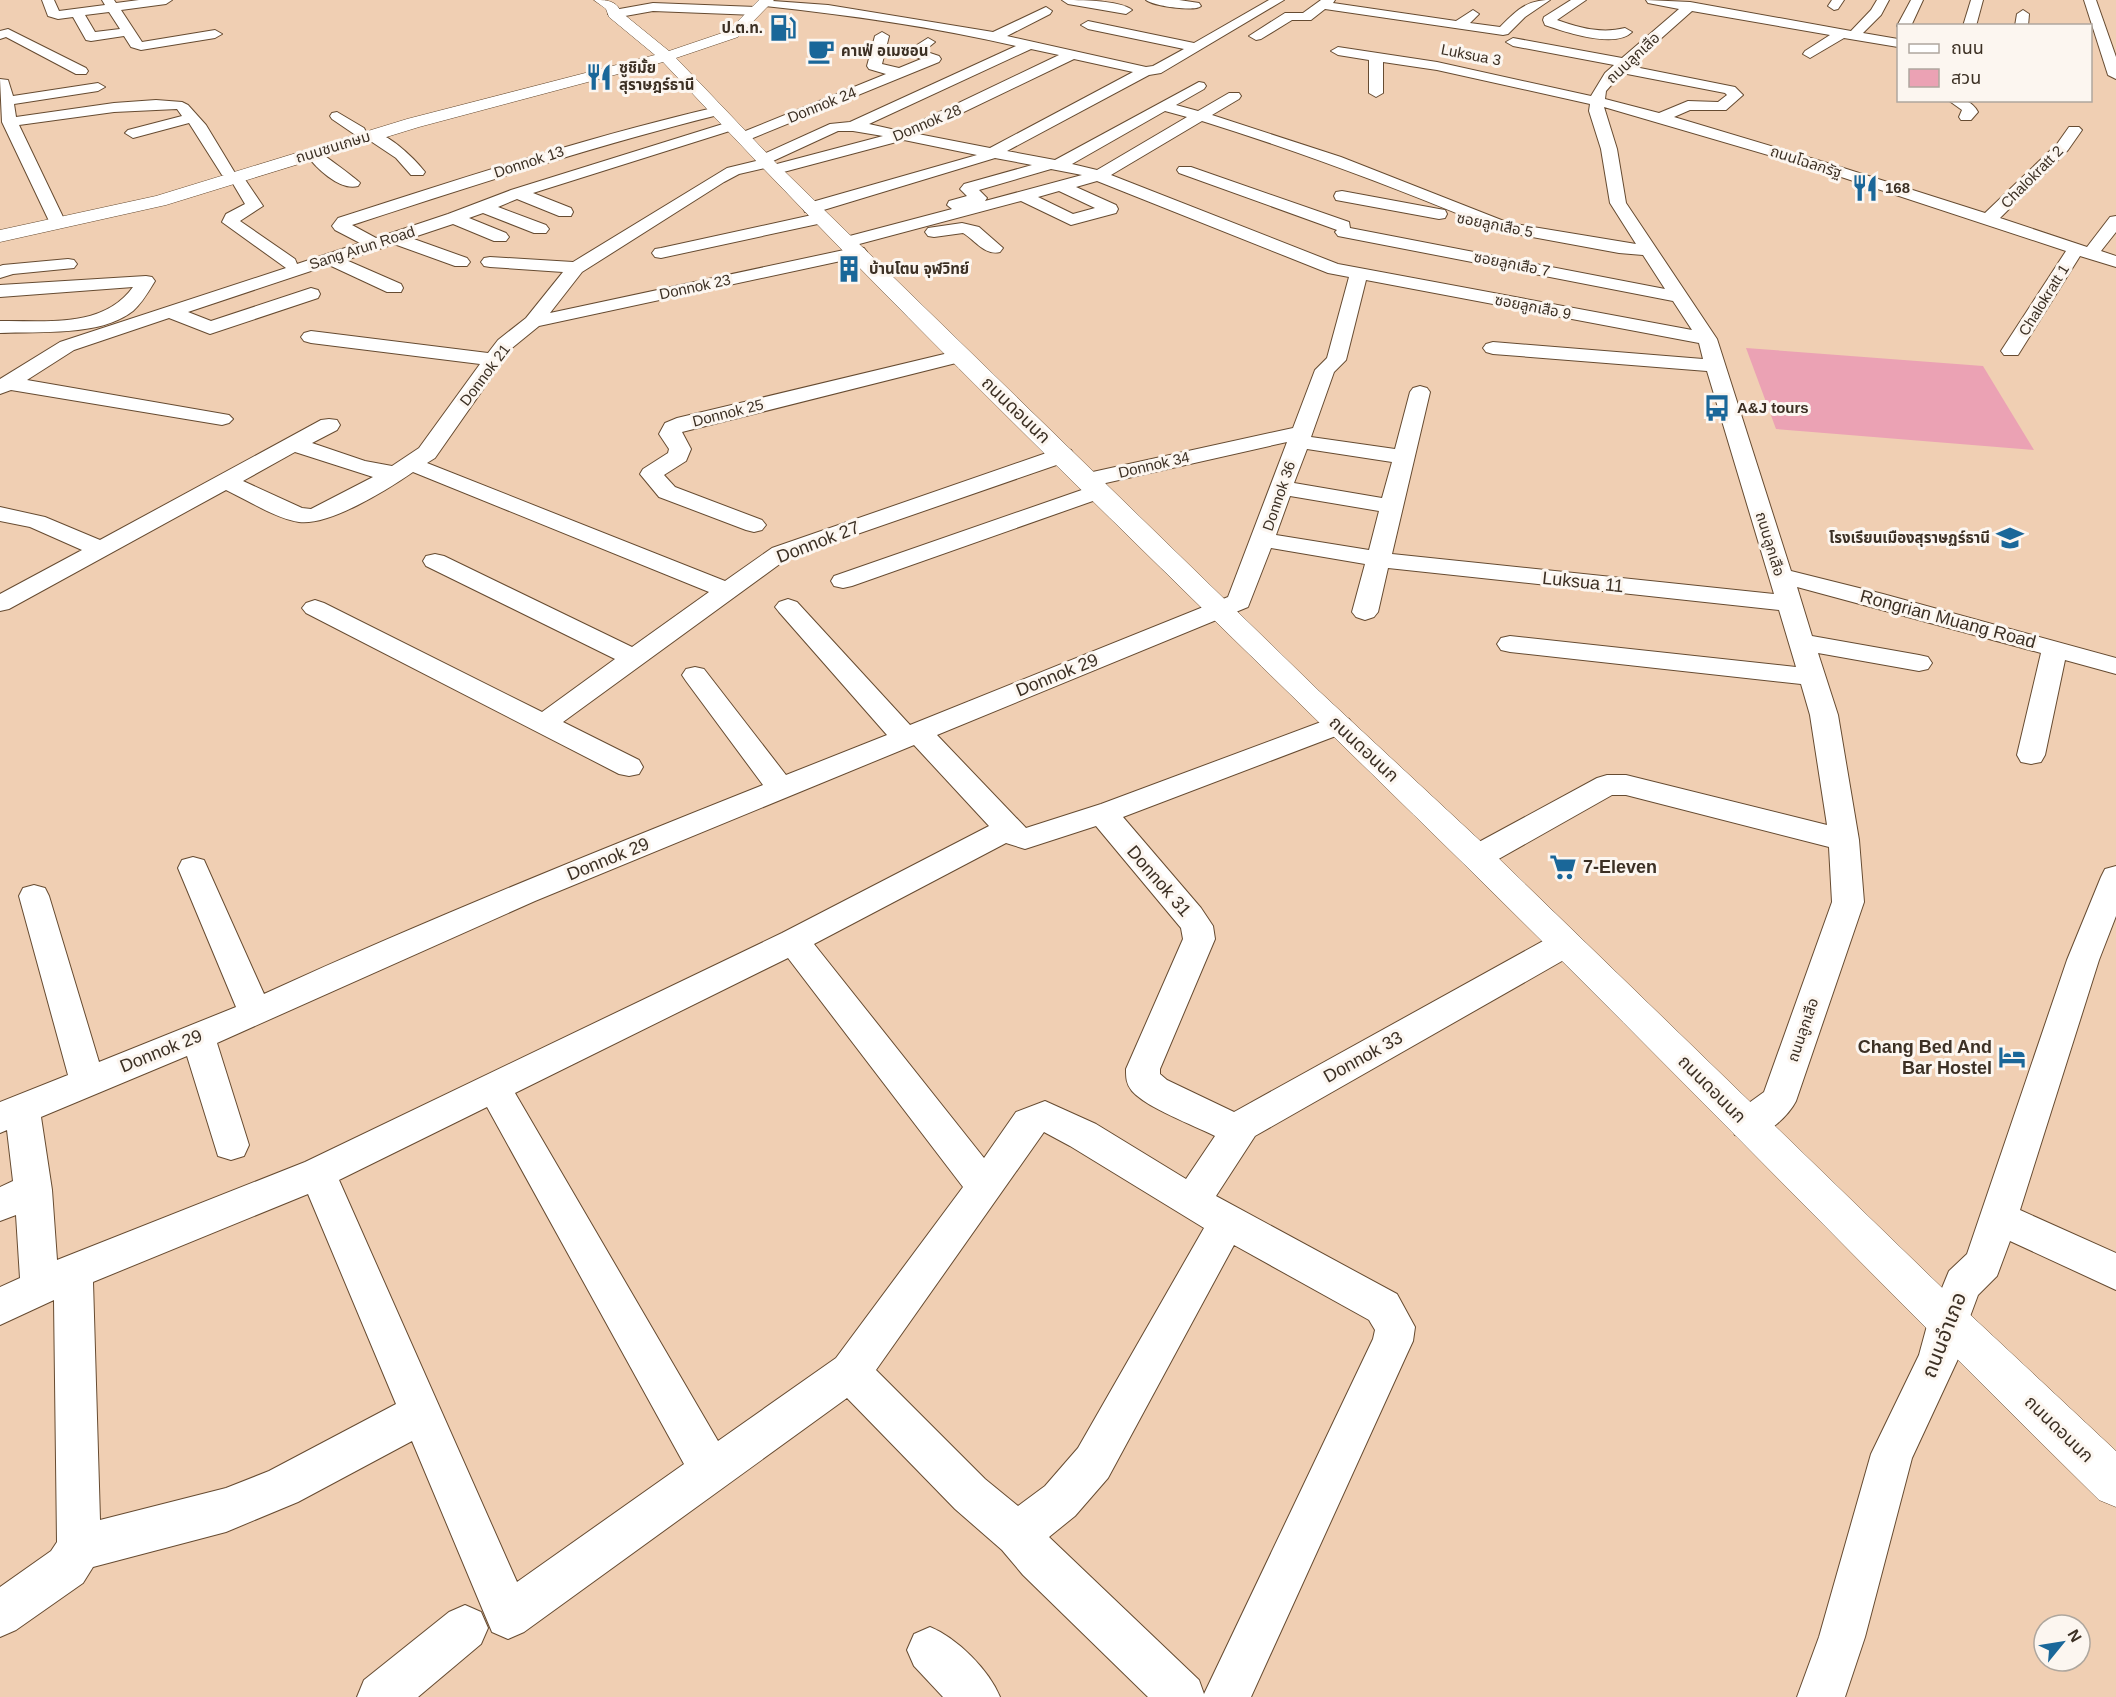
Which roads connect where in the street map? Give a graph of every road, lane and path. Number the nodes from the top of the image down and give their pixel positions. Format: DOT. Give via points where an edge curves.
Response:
graph roads {
  1 [pos="48,0"];
  2 [pos="166,0"];
  3 [pos="1068,0"];
  4 [pos="1152,0"];
  5 [pos="1278,0"];
  6 [pos="1544,0"];
  7 [pos="1580,0"];
  8 [pos="1652,0"];
  9 [pos="1883,0"];
  10 [pos="1917,0"];
  11 [pos="1977,0"];
  12 [pos="2090,0"];
  13 [pos="1200,3"];
  14 [pos="1325,3"];
  15 [pos="111,4"];
  16 [pos="762,5"];
  17 [pos="601,6"];
  18 [pos="1690,6"];
  19 [pos="1126,10"];
  20 [pos="1046,11"];
  21 [pos="77,13"];
  22 [pos="1473,14"];
  23 [pos="1179,17"];
  24 [pos="1549,20"];
  25 [pos="1905,24"];
  26 [pos="1970,24"];
  27 [pos="1088,25"];
  28 [pos="1459,25"];
  29 [pos="129,31"];
  30 [pos="3,32"];
  31 [pos="215,34"];
  32 [pos="1848,34"];
  33 [pos="882,36"];
  34 [pos="994,37"];
  35 [pos="1579,40"];
  36 [pos="1896,40"];
  37 [pos="928,42"];
  38 [pos="1246,42"];
  39 [pos="1513,42"];
  40 [pos="1029,45"];
  41 [pos="1196,47"];
  42 [pos="1338,51"];
  43 [pos="1375,52"];
  44 [pos="1564,52"];
  45 [pos="1073,54"];
  46 [pos="1810,54"];
  47 [pos="665,55"];
  48 [pos="1119,65"];
  49 [pos="1622,65"];
  50 [pos="1146,71"];
  51 [pos="900,73"];
  52 [pos="2099,73"];
  53 [pos="59,75"];
  54 [pos="1099,75"];
  55 [pos="2115,75"];
  56 [pos="6,81"];
  57 [pos="1199,86"];
  58 [pos="98,87"];
  59 [pos="1111,89"];
  60 [pos="1376,93"];
  61 [pos="1234,96"];
  62 [pos="6,101"];
  63 [pos="1596,102"];
  64 [pos="1959,102"];
  65 [pos="1166,104"];
  66 [pos="184,111"];
  67 [pos="337,116"];
  68 [pos="1203,116"];
  69 [pos="1966,117"];
  70 [pos="1661,118"];
  71 [pos="725,119"];
  72 [pos="10,122"];
  73 [pos="853,126"];
  74 [pos="591,128"];
  75 [pos="2074,130"];
  76 [pos="133,133"];
  77 [pos="365,133"];
  78 [pos="899,136"];
  79 [pos="977,137"];
  80 [pos="956,147"];
  81 [pos="313,153"];
  82 [pos="988,153"];
  83 [pos="767,164"];
  84 [pos="1343,164"];
  85 [pos="1055,165"];
  86 [pos="1185,170"];
  87 [pos="417,172"];
  88 [pos="232,175"];
  89 [pos="1098,176"];
  90 [pos="352,183"];
  91 [pos="1061,186"];
  92 [pos="517,193"];
  93 [pos="1023,196"];
  94 [pos="1342,196"];
  95 [pos="481,206"];
  96 [pos="565,212"];
  97 [pos="55,217"];
  98 [pos="454,218"];
  99 [pos="1988,221"];
  100 [pos="2116,221"];
  101 [pos="1503,226"];
  102 [pos="0,228"];
  103 [pos="540,229"];
  104 [pos="600,234"];
  105 [pos="839,234"];
  106 [pos="0,236"];
  107 [pos="500,237"];
  108 [pos="394,238"];
  109 [pos="619,240"];
  110 [pos="374,244"];
  111 [pos="1341,245"];
  112 [pos="994,248"];
  113 [pos="1648,250"];
  114 [pos="2083,252"];
  115 [pos="661,253"];
  116 [pos="330,259"];
  117 [pos="460,262"];
  118 [pos="490,262"];
  119 [pos="2116,262"];
  120 [pos="289,263"];
  121 [pos="68,264"];
  122 [pos="576,268"];
  123 [pos="0,273"];
  124 [pos="1359,273"];
  125 [pos="394,288"];
  126 [pos="0,291"];
  127 [pos="311,294"];
  128 [pos="1679,296"];
  129 [pos="170,312"];
  130 [pos="533,322"];
  131 [pos="369,325"];
  132 [pos="0,327"];
  133 [pos="310,337"];
  134 [pos="1707,339"];
  135 [pos="1493,348"];
  136 [pos="2012,351"];
  137 [pos="500,352"];
  138 [pos="961,356"];
  139 [pos="1716,366"];
  140 [pos="4,386"];
  141 [pos="1420,392"];
  142 [pos="222,419"];
  143 [pos="328,425"];
  144 [pos="1299,437"];
  145 [pos="292,445"];
  146 [pos="1063,455"];
  147 [pos="1403,457"];
  148 [pos="404,469"];
  149 [pos="225,481"];
  150 [pos="1093,486"];
  151 [pos="1281,488"];
  152 [pos="1390,506"];
  153 [pos="0,514"];
  154 [pos="754,525"];
  155 [pos="1263,540"];
  156 [pos="100,549"];
  157 [pos="1377,559"];
  158 [pos="435,561"];
  159 [pos="1780,576"];
  160 [pos="843,580"];
  161 [pos="727,591"];
  162 [pos="1788,603"];
  163 [pos="0,604"];
  164 [pos="788,607"];
  165 [pos="315,608"];
  166 [pos="1219,609"];
  167 [pos="1365,612"];
  168 [pos="1801,642"];
  169 [pos="1510,644"];
  170 [pos="2055,648"];
  171 [pos="635,659"];
  172 [pos="1918,663"];
  173 [pos="2116,666"];
  174 [pos="695,675"];
  175 [pos="1812,676"];
  176 [pos="543,724"];
  177 [pos="1339,725"];
  178 [pos="912,735"];
  179 [pos="2031,755"];
  180 [pos="629,767"];
  181 [pos="782,789"];
  182 [pos="1111,811"];
  183 [pos="1009,829"];
  184 [pos="1844,840"];
  185 [pos="1477,857"];
  186 [pos="193,868"];
  187 [pos="2116,877"];
  188 [pos="34,896"];
  189 [pos="792,941"];
  190 [pos="1565,944"];
  191 [pos="255,1013"];
  192 [pos="198,1036"];
  193 [pos="87,1081"];
  194 [pos="494,1088"];
  195 [pos="11,1114"];
  196 [pos="1748,1124"];
  197 [pos="1238,1130"];
  198 [pos="231,1145"];
  199 [pos="318,1173"];
  200 [pos="985,1187"];
  201 [pos="33,1190"];
  202 [pos="1192,1202"];
  203 [pos="0,1205"];
  204 [pos="2000,1218"];
  205 [pos="1227,1222"];
  206 [pos="2116,1272"];
  207 [pos="57,1279"];
  208 [pos="0,1307"];
  209 [pos="1948,1322"];
  210 [pos="850,1372"];
  211 [pos="421,1413"];
  212 [pos="712,1472"];
  213 [pos="2116,1483"];
  214 [pos="1018,1534"];
  215 [pos="79,1548"];
  216 [pos="0,1614"];
  217 [pos="465,1628"];
  218 [pos="930,1650"];
  219 [pos="381,1697"];
  220 [pos="976,1697"];
  221 [pos="1182,1697"];
  222 [pos="1227,1697"];
  223 [pos="1821,1697"];
  1 -- 21 [label="street" via="53,13"];
  2 -- 15 [label="street"];
  3 -- 19 [label="street"];
  4 -- 13 [label="street"];
  5 -- 41 [label="street"];
  6 -- 28 [label="street" via="1520,14 1503,31"];
  7 -- 24 [label="street"];
  8 -- 18 [label="street"];
  9 -- 32 [label="street" via="1876,12"];
  10 -- 25 [label="street"];
  11 -- 26 [label="street"];
  12 -- 55 [label="street"];
  13 -- 23 [label="street"];
  14 -- 28 [label="street" via="1384,19"];
  14 -- 38 [label="street" via="1306,17 1290,16"];
  15 -- 21 [label="street"];
  15 -- 29 [label="street"];
  16 -- 17 [label="street"];
  16 -- 34 [label="street" via="828,9"];
  16 -- 47 [label="main road, ถนนชนเกษม" via="733,34"];
  17 -- 47 [label="main road, ถนนดอนนก"];
  18 -- 32 [label="street"];
  18 -- 49 [label="street, ถนนลูกเสือ"];
  20 -- 34 [label="street"];
  21 -- 29 [label="street" via="91,37"];
  22 -- 28 [label="street"];
  27 -- 41 [label="street"];
  29 -- 31 [label="street" via="136,44 146,46"];
  30 -- 53 [label="street" via="81,72"];
  32 -- 36 [label="street"];
  32 -- 46 [label="street"];
  33 -- 51 [label="street" via="874,66"];
  34 -- 40 [label="street"];
  35 -- 44 [label="street"];
  37 -- 51 [label="street, Donnok 24" via="912,52 934,59"];
  39 -- 44 [label="street"];
  40 -- 45 [label="street"];
  40 -- 73 [label="street"];
  41 -- 50 [label="street" via="1156,70"];
  42 -- 43 [label="street, Luksua 3"];
  43 -- 60 [label="street"];
  43 -- 63 [label="street, Luksua 3" via="1497,76"];
  44 -- 49 [label="street"];
  45 -- 48 [label="street"];
  45 -- 78 [label="street, Donnok 28"];
  47 -- 71 [label="main road, ถนนดอนนก"];
  47 -- 77 [label="main road, ถนนชนเกษม"];
  48 -- 50 [label="street"];
  48 -- 54 [label="street"];
  49 -- 63 [label="street, ถนนลูกเสือ" via="1599,91"];
  49 -- 70 [label="street" via="1736,94 1722,107 1688,105"];
  50 -- 59 [label="street"];
  51 -- 71 [label="street, Donnok 24"];
  52 -- 55 [label="street"];
  56 -- 62 [label="street"];
  57 -- 65 [label="street"];
  58 -- 62 [label="street"];
  59 -- 65 [label="street"];
  59 -- 82 [label="street"];
  61 -- 68 [label="street"];
  62 -- 72 [label="street"];
  63 -- 70 [label="street, ถนนโฉลกรัฐ"];
  63 -- 113 [label="street, ถนนลูกเสือ" via="1618,203"];
  64 -- 69 [label="street" via="1971,112"];
  65 -- 68 [label="street"];
  65 -- 85 [label="street"];
  66 -- 72 [label="street" via="155,104"];
  66 -- 76 [label="street"];
  66 -- 88 [label="street"];
  67 -- 77 [label="street"];
  68 -- 84 [label="street"];
  68 -- 89 [label="street"];
  70 -- 99 [label="street, ถนนโฉลกรัฐ"];
  71 -- 74 [label="street"];
  71 -- 83 [label="main road, ถนนดอนนก"];
  71 -- 92 [label="street, Sang Arun Road"];
  71 -- 110 [label="street, Donnok 13" via="658,124 584,144 341,226"];
  72 -- 97 [label="street"];
  73 -- 78 [label="street"];
  73 -- 83 [label="street" via="835,127"];
  75 -- 99 [label="street, Chalokratt 2" via="2063,147"];
  77 -- 81 [label="main road, ถนนชนเกษม"];
  77 -- 87 [label="street" via="402,155"];
  77 -- 88 [label="main road, ถนนชนเกษม"];
  78 -- 80 [label="street"];
  78 -- 83 [label="street, Donnok 28"];
  79 -- 80 [label="street"];
  80 -- 82 [label="street"];
  81 -- 88 [label="main road, ถนนชนเกษม"];
  81 -- 90 [label="street"];
  82 -- 85 [label="street"];
  82 -- 105 [label="street"];
  83 -- 105 [label="main road, ถนนดอนนก"];
  83 -- 109 [label="street, Donnok 21" via="733,171"];
  84 -- 94 [label="street"];
  84 -- 101 [label="street"];
  85 -- 89 [label="street"];
  85 -- 105 [label="street" via="968,188 979,197 975,199"];
  86 -- 111 [label="street"];
  88 -- 97 [label="main road, ถนนชนเกษม"];
  88 -- 106 [label="main road, ถนนชนเกษม" via="160,201"];
  88 -- 120 [label="street" via="255,206 231,218 231,222"];
  89 -- 91 [label="street"];
  89 -- 111 [label="street"];
  91 -- 93 [label="street"];
  91 -- 93 [label="street" via="1110,209 1071,220"];
  92 -- 95 [label="street, Sang Arun Road"];
  92 -- 96 [label="street"];
  93 -- 105 [label="street"];
  94 -- 101 [label="street, ซอยลูกเสือ 5"];
  94 -- 111 [label="street"];
  95 -- 98 [label="street, Sang Arun Road"];
  95 -- 103 [label="street"];
  97 -- 102 [label="main road, ถนนชนเกษม"];
  98 -- 107 [label="street"];
  98 -- 108 [label="street, Sang Arun Road"];
  99 -- 114 [label="street, ถนนโฉลกรัฐ"];
  100 -- 114 [label="street, Chalokratt 1"];
  101 -- 113 [label="street, ซอยลูกเสือ 5"];
  104 -- 109 [label="street"];
  105 -- 112 [label="street" via="961,226 968,227"];
  105 -- 115 [label="street"];
  105 -- 130 [label="street, Donnok 23"];
  105 -- 138 [label="main road, ถนนดอนนก"];
  108 -- 110 [label="street, Sang Arun Road"];
  108 -- 117 [label="street"];
  109 -- 122 [label="street, Donnok 21"];
  110 -- 116 [label="street, Sang Arun Road"];
  111 -- 124 [label="street, ซอยลูกเสือ 9"];
  111 -- 128 [label="street, ซอยลูกเสือ 7"];
  113 -- 128 [label="street, ถนนลูกเสือ"];
  114 -- 119 [label="street, ถนนโฉลกรัฐ"];
  114 -- 136 [label="street, Chalokratt 1"];
  116 -- 125 [label="street"];
  116 -- 129 [label="street, Sang Arun Road"];
  118 -- 122 [label="street"];
  121 -- 123 [label="street"];
  122 -- 130 [label="street, Donnok 21"];
  124 -- 134 [label="street, ซอยลูกเสือ 9"];
  124 -- 144 [label="street, Donnok 36" via="1336,360 1325,370"];
  126 -- 132 [label="street" via="146,281 126,307 104,318"];
  127 -- 129 [label="street" via="210,328"];
  128 -- 134 [label="street, ถนนลูกเสือ"];
  129 -- 140 [label="street, Sang Arun Road" via="67,346"];
  130 -- 137 [label="street, Donnok 21"];
  131 -- 137 [label="street"];
  133 -- 137 [label="street"];
  134 -- 139 [label="street, ถนนลูกเสือ"];
  135 -- 139 [label="street"];
  137 -- 148 [label="street, Donnok 21" via="433,446"];
  138 -- 146 [label="main road, ถนนดอนนก"];
  138 -- 154 [label="street, Donnok 25" via="673,428 670,434 680,449 678,456 651,474 667,492"];
  139 -- 159 [label="street, ถนนลูกเสือ"];
  140 -- 142 [label="street"];
  141 -- 147 [label="street"];
  143 -- 145 [label="street"];
  144 -- 147 [label="street"];
  144 -- 150 [label="street, Donnok 34" via="1221,449"];
  144 -- 151 [label="street, Donnok 36"];
  145 -- 148 [label="street" via="381,473"];
  145 -- 149 [label="street"];
  146 -- 150 [label="main road, ถนนดอนนก"];
  146 -- 161 [label="street, Donnok 27" via="780,553"];
  147 -- 152 [label="street"];
  148 -- 149 [label="street, Donnok 21" via="312,516 298,515"];
  148 -- 161 [label="street"];
  149 -- 156 [label="street"];
  150 -- 160 [label="street, Donnok 34"];
  150 -- 166 [label="main road, ถนนดอนนก"];
  151 -- 152 [label="street"];
  151 -- 155 [label="street, Donnok 36"];
  152 -- 157 [label="street"];
  153 -- 156 [label="street" via="36,522"];
  155 -- 157 [label="street, Luksua 11"];
  155 -- 166 [label="street, Donnok 36" via="1239,602"];
  156 -- 163 [label="street"];
  157 -- 162 [label="street, Luksua 11"];
  157 -- 167 [label="street"];
  158 -- 171 [label="street"];
  159 -- 162 [label="street, ถนนลูกเสือ"];
  159 -- 170 [label="street, Rongrian Muang Road"];
  161 -- 171 [label="street, Donnok 27"];
  162 -- 168 [label="street, ถนนลูกเสือ"];
  164 -- 178 [label="street"];
  165 -- 176 [label="street"];
  166 -- 177 [label="main road, ถนนดอนนก"];
  166 -- 178 [label="street, Donnok 29"];
  168 -- 172 [label="street"];
  168 -- 175 [label="street, ถนนลูกเสือ"];
  169 -- 175 [label="street"];
  170 -- 173 [label="street, Rongrian Muang Road"];
  170 -- 179 [label="street"];
  171 -- 176 [label="street, Donnok 27"];
  174 -- 181 [label="street"];
  175 -- 184 [label="street, ถนนลูกเสือ" via="1824,715"];
  176 -- 180 [label="street"];
  177 -- 182 [label="street"];
  177 -- 185 [label="main road, ถนนดอนนก"];
  178 -- 181 [label="street, Donnok 29"];
  178 -- 183 [label="street"];
  181 -- 191 [label="street, Donnok 29" via="380,954"];
  182 -- 183 [label="street" via="1025,839"];
  182 -- 197 [label="street, Donnok 31" via="1109,823 1190,916 1199,939 1143,1069 1143,1080 1155,1090"];
  183 -- 189 [label="street"];
  184 -- 185 [label="street" via="1626,784 1607,785"];
  184 -- 196 [label="street, ถนนลูกเสือ" via="1848,902 1778,1101"];
  185 -- 190 [label="main road, ถนนดอนนก"];
  186 -- 191 [label="street"];
  187 -- 204 [label="street, ถนนอำเภอ" via="2084,960"];
  188 -- 193 [label="street"];
  189 -- 194 [label="street"];
  189 -- 200 [label="street"];
  190 -- 196 [label="main road, ถนนดอนนก"];
  190 -- 197 [label="street, Donnok 33"];
  191 -- 192 [label="street, Donnok 29"];
  192 -- 193 [label="street, Donnok 29"];
  192 -- 198 [label="street"];
  193 -- 195 [label="street, Donnok 29"];
  194 -- 199 [label="street"];
  194 -- 212 [label="street"];
  195 -- 201 [label="street"];
  196 -- 209 [label="main road, ถนนดอนนก"];
  197 -- 202 [label="street, Donnok 33"];
  199 -- 207 [label="street"];
  199 -- 211 [label="street"];
  200 -- 202 [label="street" via="1029,1123 1045,1116"];
  200 -- 210 [label="street"];
  201 -- 203 [label="street"];
  201 -- 207 [label="street"];
  202 -- 205 [label="street"];
  204 -- 206 [label="street"];
  204 -- 209 [label="street, ถนนอำเภอ" via="1983,1264 1963,1284"];
  205 -- 214 [label="street" via="1093,1463 1060,1501"];
  205 -- 222 [label="street" via="1383,1307 1395,1327 1393,1341"];
  207 -- 208 [label="street"];
  207 -- 215 [label="street"];
  209 -- 213 [label="main road, ถนนดอนนก"];
  209 -- 223 [label="street, ถนนอำเภอ" via="1938,1359 1892,1454 1842,1637"];
  210 -- 212 [label="street"];
  210 -- 214 [label="street" via="970,1494"];
  211 -- 212 [label="street" via="508,1616"];
  211 -- 215 [label="street" via="283,1487 226,1510"];
  214 -- 221 [label="street"];
  215 -- 216 [label="street" via="67,1567"];
  217 -- 219 [label="street"];
  218 -- 220 [label="street"];
}
